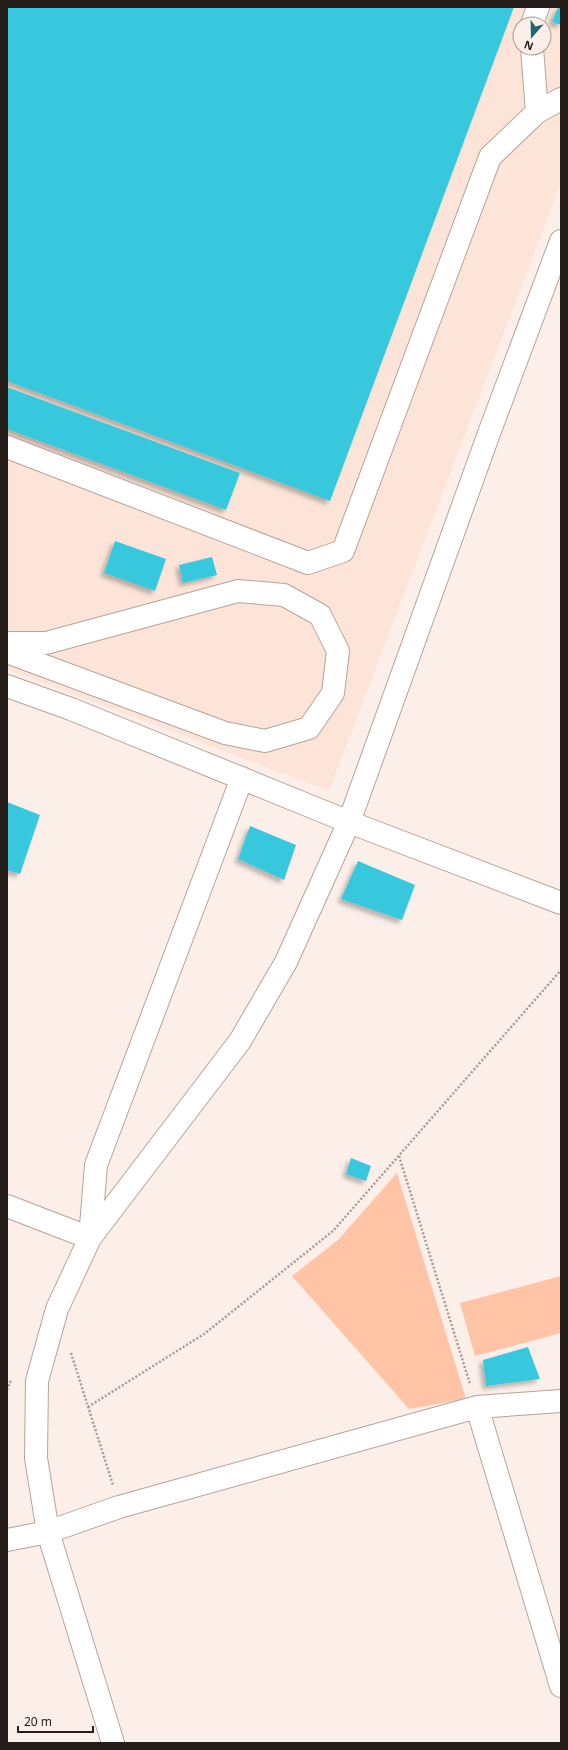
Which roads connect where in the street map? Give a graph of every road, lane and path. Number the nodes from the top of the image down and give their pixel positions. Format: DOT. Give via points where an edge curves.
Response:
graph roads {
  1 [pos="533,56"];
  2 [pos="561,99"];
  3 [pos="538,112"];
  4 [pos="561,241"];
  5 [pos="7,447"];
  6 [pos="7,643"];
  7 [pos="7,652"];
  8 [pos="7,686"];
  9 [pos="242,778"];
  10 [pos="349,822"];
  11 [pos="561,903"];
  12 [pos="561,970"];
  13 [pos="400,1156"];
  14 [pos="7,1206"];
  15 [pos="90,1238"];
  16 [pos="69,1347"];
  17 [pos="561,1401"];
  18 [pos="88,1407"];
  19 [pos="477,1407"];
  20 [pos="119,1507"];
  21 [pos="48,1532"];
  22 [pos="7,1540"];
  23 [pos="561,1686"];
  24 [pos="113,1743"];
  1 -- 3 [label="street"];
  2 -- 3 [label="street"];
  3 -- 5 [label="street" via="490,156 343,552 308,563"];
  4 -- 10 [label="street"];
  6 -- 7 [label="street" via="46,643 238,591 284,595 320,615 338,651 333,693 309,728 265,741 225,733"];
  8 -- 9 [label="street"];
  9 -- 10 [label="street"];
  9 -- 15 [label="street" via="96,1165"];
  10 -- 11 [label="street"];
  10 -- 15 [label="street" via="286,962 240,1041"];
  12 -- 13 [label="path"];
  13 -- 18 [label="path" via="333,1231 204,1334"];
  13 -- 19 [label="path"];
  14 -- 15 [label="street"];
  15 -- 21 [label="street" via="57,1309 36,1381 36,1458"];
  16 -- 18 [label="path"];
  17 -- 19 [label="street"];
  18 -- 20 [label="path"];
  19 -- 20 [label="street"];
  19 -- 23 [label="street"];
  20 -- 21 [label="street"];
  21 -- 22 [label="street"];
  21 -- 24 [label="street"];
}
